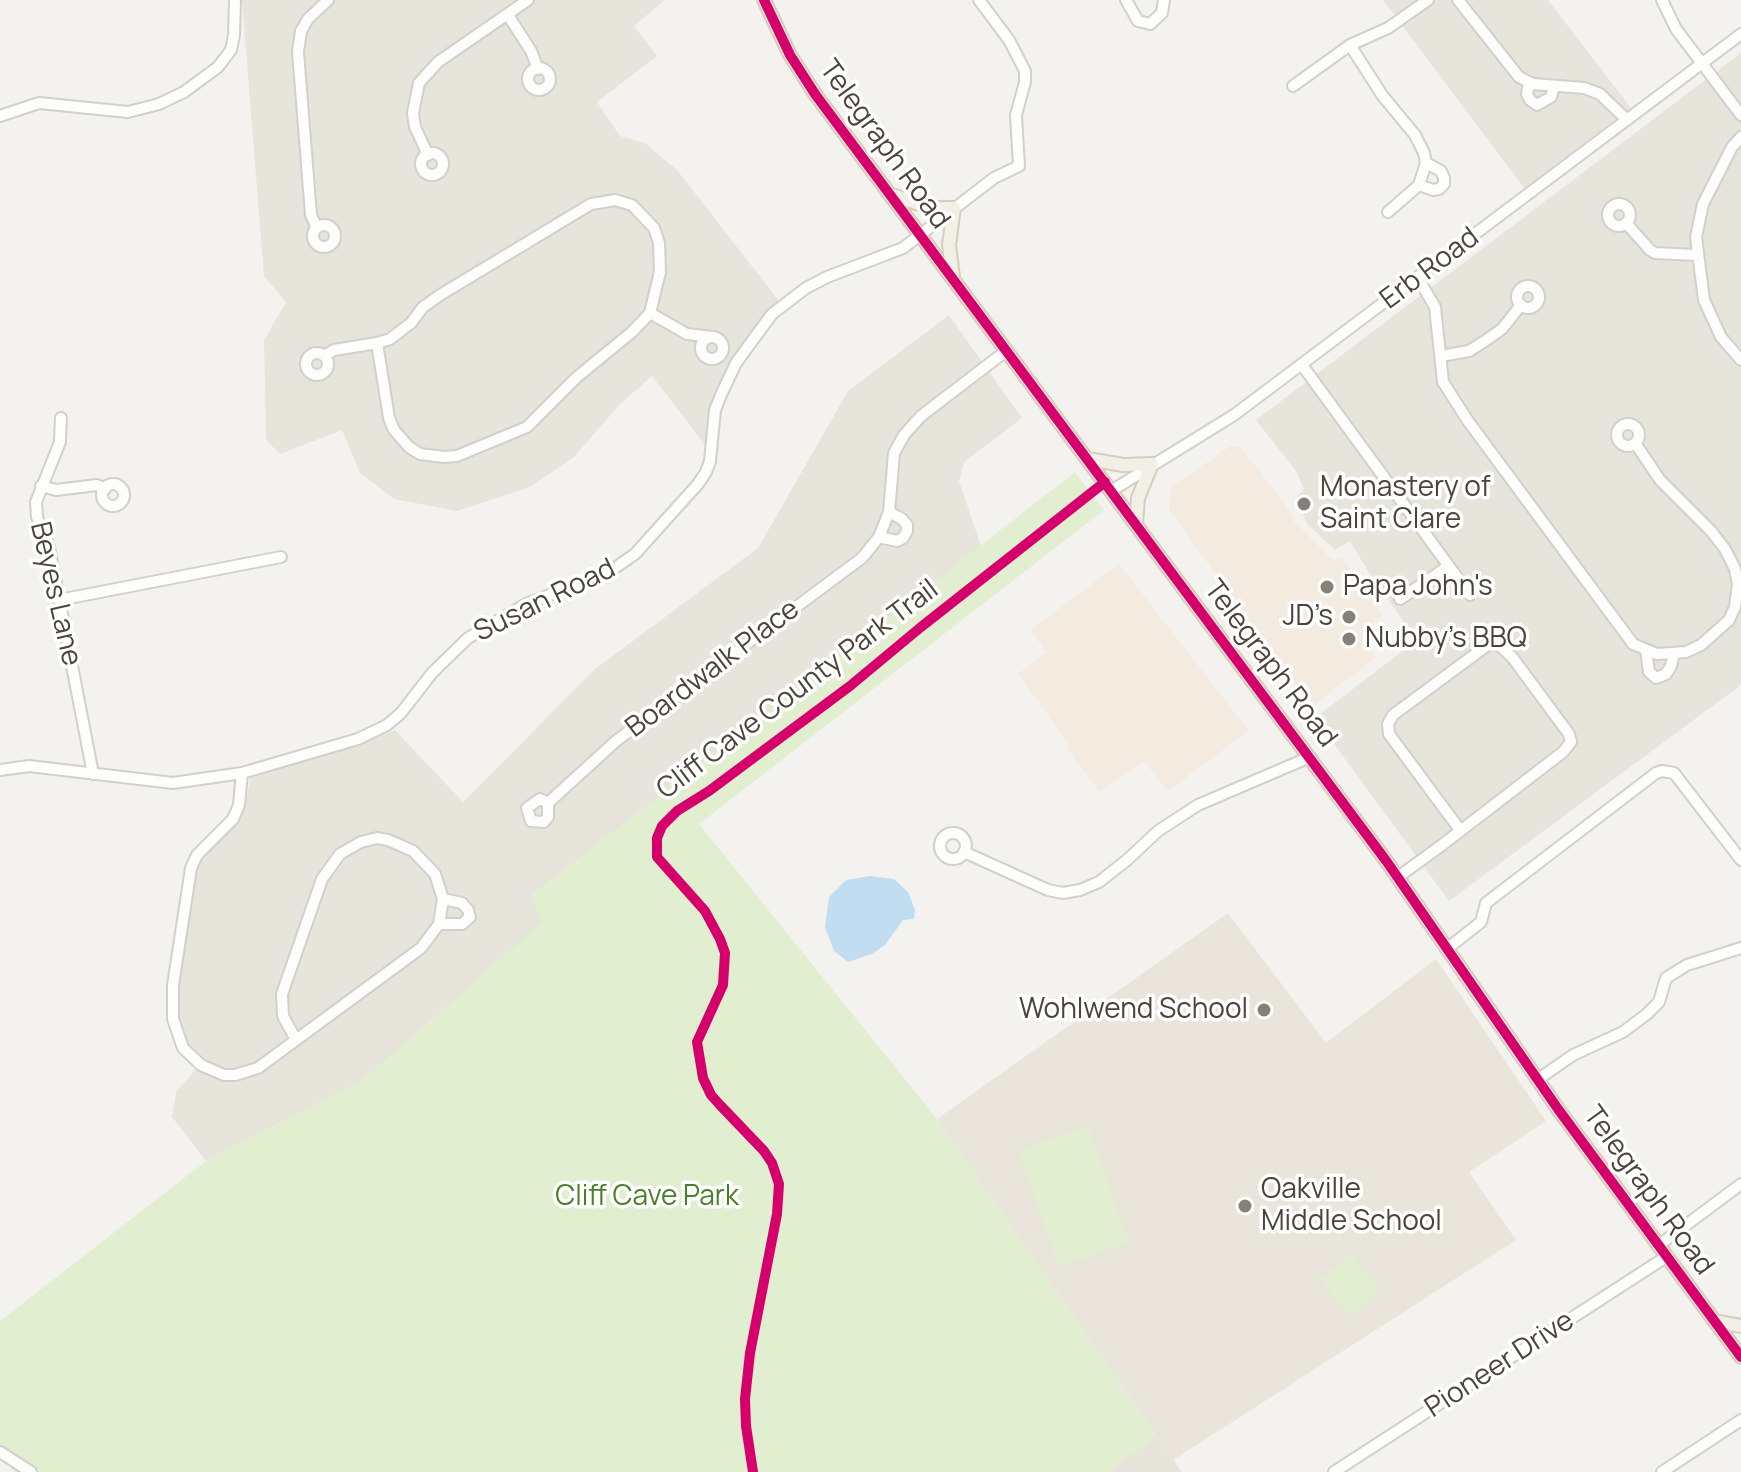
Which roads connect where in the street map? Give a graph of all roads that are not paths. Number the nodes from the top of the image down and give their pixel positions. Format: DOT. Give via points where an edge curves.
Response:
graph roads {
  1 [pos="235,0"];
  2 [pos="328,0"];
  3 [pos="528,0"];
  4 [pos="764,0"];
  5 [pos="979,0"];
  6 [pos="1126,0"];
  7 [pos="1164,0"];
  8 [pos="1428,0"];
  9 [pos="1458,0"];
  10 [pos="1662,0"];
  11 [pos="508,15"];
  12 [pos="1741,34"];
  13 [pos="1350,45"];
  14 [pos="1702,63"];
  15 [pos="538,69"];
  16 [pos="1529,83"];
  17 [pos="1293,86"];
  18 [pos="1554,87"];
  19 [pos="1741,115"];
  20 [pos="0,116"];
  21 [pos="1627,120"];
  22 [pos="1741,137"];
  23 [pos="428,155"];
  24 [pos="1426,163"];
  25 [pos="1419,185"];
  26 [pos="889,194"];
  27 [pos="954,208"];
  28 [pos="1388,212"];
  29 [pos="1626,223"];
  30 [pos="317,228"];
  31 [pos="919,235"];
  32 [pos="1696,255"];
  33 [pos="1418,278"];
  34 [pos="953,280"];
  35 [pos="1521,305"];
  36 [pos="650,313"];
  37 [pos="687,334"];
  38 [pos="713,337"];
  39 [pos="377,343"];
  40 [pos="1006,351"];
  41 [pos="702,352"];
  42 [pos="721,354"];
  43 [pos="324,356"];
  44 [pos="1441,356"];
  45 [pos="1741,360"];
  46 [pos="736,363"];
  47 [pos="1302,365"];
  48 [pos="61,418"];
  49 [pos="1635,443"];
  50 [pos="1088,459"];
  51 [pos="1152,464"];
  52 [pos="41,486"];
  53 [pos="105,489"];
  54 [pos="1111,491"];
  55 [pos="889,512"];
  56 [pos="1136,524"];
  57 [pos="879,537"];
  58 [pos="281,557"];
  59 [pos="1449,566"];
  60 [pos="1740,585"];
  61 [pos="1470,595"];
  62 [pos="1400,599"];
  63 [pos="59,600"];
  64 [pos="1738,606"];
  65 [pos="1646,650"];
  66 [pos="1674,653"];
  67 [pos="1310,757"];
  68 [pos="0,770"];
  69 [pos="242,773"];
  70 [pos="93,774"];
  71 [pos="548,803"];
  72 [pos="1460,830"];
  73 [pos="964,852"];
  74 [pos="1741,860"];
  75 [pos="1398,877"];
  76 [pos="443,899"];
  77 [pos="439,924"];
  78 [pos="1448,948"];
  79 [pos="1741,948"];
  80 [pos="296,1040"];
  81 [pos="1537,1080"];
  82 [pos="1741,1184"];
  83 [pos="1662,1251"];
  84 [pos="1714,1321"];
  85 [pos="1741,1326"];
  86 [pos="1739,1349"];
  87 [pos="1741,1420"];
  88 [pos="0,1452"];
  89 [pos="31,1472"];
  90 [pos="1334,1472"];
  91 [pos="1662,1472"];
  1 -- 20 [label="street" via="231,50 218,67 184,92 128,112 39,103"];
  2 -- 30 [label="street" via="301,31 298,52 311,215"];
  3 -- 11 [label="street"];
  4 -- 26 [label="main road, Telegraph Road" via="807,83"];
  5 -- 27 [label="street, Susan Road" via="1025,71 1016,115 1019,166"];
  6 -- 7 [label="street" via="1138,21 1150,24 1162,13"];
  8 -- 13 [label="street" via="1388,28"];
  9 -- 16 [label="street"];
  10 -- 14 [label="street"];
  11 -- 15 [label="street"];
  11 -- 23 [label="street" via="438,62 419,83 413,113"];
  12 -- 14 [label="street, Erb Road"];
  13 -- 17 [label="street"];
  13 -- 24 [label="street" via="1415,135"];
  14 -- 19 [label="street"];
  14 -- 21 [label="street, Erb Road"];
  16 -- 18 [label="street"];
  16 -- 18 [label="street" via="1527,94 1537,105 1551,97"];
  18 -- 21 [label="street" via="1600,94"];
  21 -- 33 [label="street, Erb Road"];
  22 -- 32 [label="street" via="1703,204"];
  24 -- 25 [label="street"];
  24 -- 25 [label="street" via="1441,171 1444,184 1433,190"];
  25 -- 28 [label="street"];
  26 -- 27 [label="main road" via="931,208"];
  26 -- 31 [label="main road, Telegraph Road"];
  27 -- 31 [label="street, Susan Road"];
  27 -- 34 [label="main road" via="949,245"];
  29 -- 32 [label="street" via="1655,253"];
  31 -- 34 [label="main road, Telegraph Road"];
  31 -- 46 [label="street, Susan Road" via="892,253 797,294 772,314"];
  32 -- 45 [label="street" via="1712,320"];
  33 -- 44 [label="street" via="1435,307"];
  33 -- 47 [label="street, Erb Road"];
  34 -- 40 [label="main road, Telegraph Road"];
  35 -- 44 [label="street" via="1485,341 1469,351"];
  36 -- 37 [label="street"];
  36 -- 39 [label="street" via="527,427 457,456 420,454 394,430"];
  36 -- 39 [label="street" via="660,272 659,243 641,212 615,200 591,204 440,295 398,333"];
  37 -- 38 [label="street"];
  37 -- 41 [label="street"];
  38 -- 41 [label="street" via="703,342"];
  38 -- 42 [label="street" via="722,344"];
  39 -- 43 [label="street"];
  40 -- 50 [label="main road, Telegraph Road"];
  40 -- 55 [label="street, Boardwalk Place" via="904,435 894,453"];
  41 -- 42 [label="street" via="712,359"];
  42 -- 46 [label="street"];
  44 -- 65 [label="street" via="1443,382 1468,421 1633,644"];
  46 -- 69 [label="street, Susan Road" via="715,410 706,472 635,554 609,572 526,604 468,638 387,725 358,739"];
  47 -- 51 [label="street, Erb Road" via="1234,415"];
  47 -- 59 [label="street"];
  48 -- 52 [label="street, Beyes Lane" via="60,442"];
  49 -- 60 [label="street" via="1660,480 1725,549"];
  50 -- 51 [label="main road"];
  50 -- 54 [label="main road, Telegraph Road"];
  51 -- 54 [label="street, Erb Road"];
  51 -- 56 [label="main road" via="1142,483"];
  52 -- 53 [label="street"];
  52 -- 63 [label="street, Beyes Lane" via="37,517"];
  54 -- 56 [label="main road, Telegraph Road"];
  55 -- 57 [label="street, Boardwalk Place"];
  55 -- 57 [label="street, Boardwalk Place" via="902,519 907,531 897,541"];
  56 -- 67 [label="main road, Telegraph Road"];
  57 -- 71 [label="street, Boardwalk Place" via="862,558 616,741"];
  58 -- 63 [label="street"];
  59 -- 61 [label="street"];
  59 -- 62 [label="street"];
  60 -- 64 [label="street"];
  63 -- 70 [label="street, Beyes Lane"];
  64 -- 66 [label="street" via="1717,633 1686,652"];
  65 -- 66 [label="street"];
  65 -- 66 [label="street" via="1649,672 1656,678 1666,674"];
  67 -- 73 [label="street" via="1198,805 1158,831 1099,882 1080,890 1048,890"];
  67 -- 75 [label="main road, Telegraph Road"];
  68 -- 70 [label="street, Susan Road" via="29,766"];
  69 -- 70 [label="street, Susan Road" via="166,784"];
  69 -- 80 [label="street" via="233,819 191,868 173,985 173,1019 183,1048 201,1065 224,1075 258,1068"];
  72 -- 72 [label="street" via="1389,734 1388,724 1393,715 1497,643 1571,742"];
  72 -- 75 [label="street"];
  74 -- 78 [label="street" via="1674,773 1662,771 1486,903 1481,922"];
  75 -- 78 [label="main road, Telegraph Road"];
  76 -- 77 [label="street"];
  76 -- 77 [label="street" via="462,903 470,917 462,924"];
  76 -- 80 [label="street" via="435,874 401,845 377,838 340,854 322,879 285,980 283,1016"];
  77 -- 80 [label="street" via="421,948"];
  78 -- 81 [label="main road, Telegraph Road"];
  79 -- 81 [label="street" via="1687,965 1666,978 1659,1002 1647,1014"];
  81 -- 83 [label="main road, Telegraph Road"];
  82 -- 83 [label="street, Pioneer Drive"];
  83 -- 84 [label="main road, Telegraph Road"];
  83 -- 90 [label="street, Pioneer Drive"];
  84 -- 85 [label="main road"];
  84 -- 86 [label="main road, Telegraph Road"];
  87 -- 91 [label="street"];
  88 -- 89 [label="street"];
}
